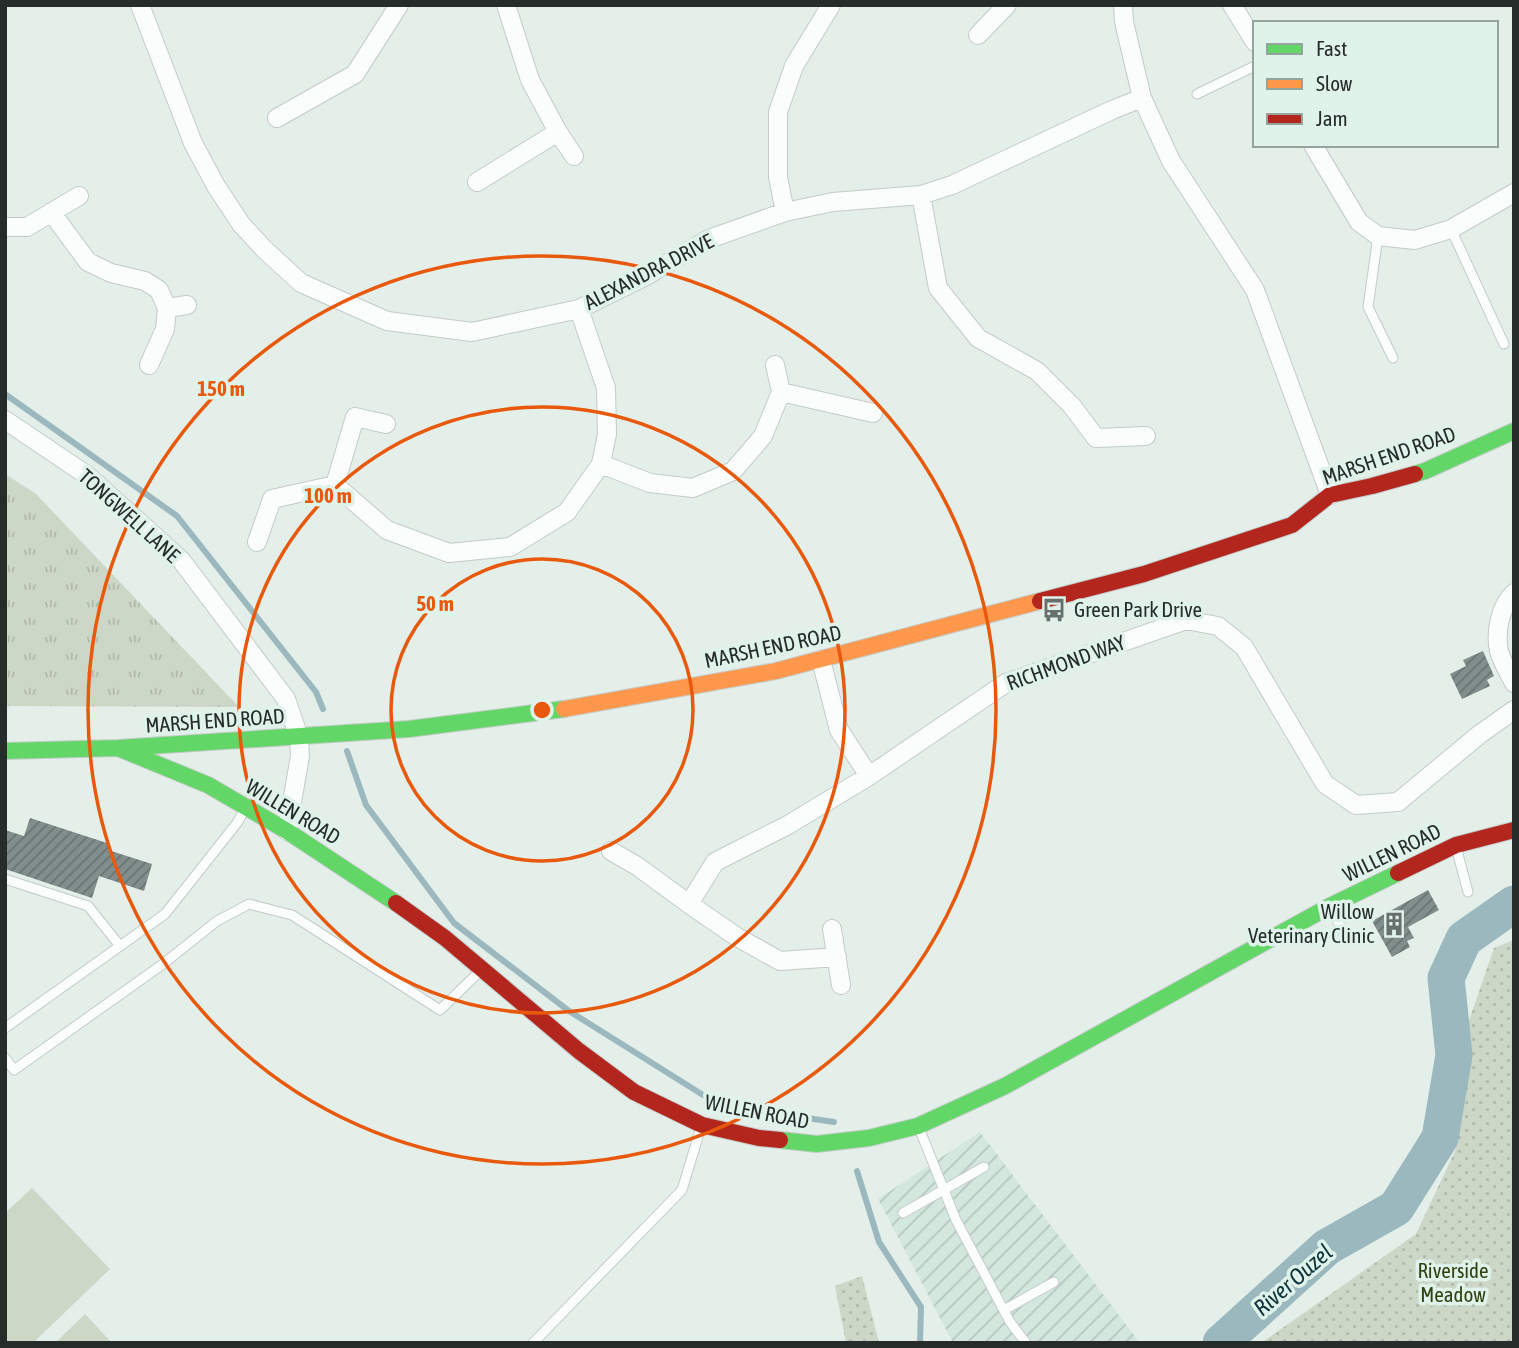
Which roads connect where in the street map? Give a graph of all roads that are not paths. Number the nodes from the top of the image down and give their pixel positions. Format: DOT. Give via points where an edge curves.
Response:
graph roads {
  1 [pos="140,5"];
  2 [pos="399,5"];
  3 [pos="506,5"];
  4 [pos="831,5"];
  5 [pos="1007,5"];
  6 [pos="1123,5"];
  7 [pos="1232,5"];
  8 [pos="978,35"];
  9 [pos="1253,39"];
  10 [pos="1253,67"];
  11 [pos="1197,94"];
  12 [pos="1142,98"];
  13 [pos="277,118"];
  14 [pos="558,132"];
  15 [pos="1314,147"];
  16 [pos="574,156"];
  17 [pos="477,181"];
  18 [pos="1514,193"];
  19 [pos="921,195"];
  20 [pos="79,196"];
  21 [pos="51,212"];
  22 [pos="785,212"];
  23 [pos="5,227"];
  24 [pos="1451,229"];
  25 [pos="1378,236"];
  26 [pos="187,305"];
  27 [pos="167,308"];
  28 [pos="579,309"];
  29 [pos="1504,344"];
  30 [pos="1393,358"];
  31 [pos="149,365"];
  32 [pos="775,365"];
  33 [pos="781,392"];
  34 [pos="873,414"];
  35 [pos="5,420"];
  36 [pos="386,424"];
  37 [pos="1514,431"];
  38 [pos="1146,436"];
  39 [pos="601,464"];
  40 [pos="335,485"];
  41 [pos="1330,495"];
  42 [pos="257,542"];
  43 [pos="1514,593"];
  44 [pos="821,660"];
  45 [pos="1514,683"];
  46 [pos="1514,710"];
  47 [pos="299,737"];
  48 [pos="118,748"];
  49 [pos="5,751"];
  50 [pos="869,776"];
  51 [pos="246,807"];
  52 [pos="1514,830"];
  53 [pos="287,831"];
  54 [pos="1456,845"];
  55 [pos="611,851"];
  56 [pos="5,879"];
  57 [pos="1468,892"];
  58 [pos="689,904"];
  59 [pos="1330,906"];
  60 [pos="832,929"];
  61 [pos="1346,938"];
  62 [pos="120,946"];
  63 [pos="837,957"];
  64 [pos="482,969"];
  65 [pos="841,985"];
  66 [pos="5,1028"];
  67 [pos="5,1058"];
  68 [pos="702,1125"];
  69 [pos="918,1126"];
  70 [pos="984,1167"];
  71 [pos="944,1188"];
  72 [pos="903,1213"];
  73 [pos="1054,1282"];
  74 [pos="1004,1310"];
  75 [pos="533,1343"];
  76 [pos="1026,1343"];
  1 -- 28 [label="street, ALEXANDRA DRIVE" via="193,143 216,186 241,223 301,283 387,321 472,332"];
  2 -- 13 [label="street" via="355,74"];
  3 -- 14 [label="street" via="530,79"];
  4 -- 22 [label="street" via="794,66 778,112 778,177"];
  5 -- 8 [label="street"];
  6 -- 12 [label="street"];
  7 -- 9 [label="street"];
  10 -- 11 [label="lane"];
  12 -- 19 [label="street, ALEXANDRA DRIVE"];
  12 -- 41 [label="street" via="1171,161 1255,290"];
  14 -- 16 [label="street"];
  14 -- 17 [label="street"];
  15 -- 25 [label="street" via="1359,222"];
  18 -- 24 [label="street"];
  19 -- 22 [label="street, ALEXANDRA DRIVE" via="833,202"];
  19 -- 38 [label="street" via="938,288 978,338 1037,371 1096,438"];
  20 -- 21 [label="street"];
  21 -- 23 [label="street" via="27,227"];
  21 -- 27 [label="street" via="88,262 159,289"];
  22 -- 28 [label="street, ALEXANDRA DRIVE" via="709,239"];
  24 -- 25 [label="street" via="1415,240"];
  24 -- 29 [label="lane"];
  25 -- 30 [label="lane" via="1368,307"];
  26 -- 27 [label="street"];
  27 -- 31 [label="street" via="165,329"];
  28 -- 39 [label="street" via="606,388 607,434"];
  32 -- 33 [label="street"];
  33 -- 34 [label="street"];
  33 -- 39 [label="street" via="763,436 733,471 693,488 650,483"];
  35 -- 47 [label="street, TONGWELL LANE" via="88,476 181,560 286,699"];
  36 -- 40 [label="street" via="355,417"];
  37 -- 41 [label="street, MARSH END ROAD" via="1425,471"];
  39 -- 40 [label="street" via="567,512 510,547 449,553 387,530"];
  40 -- 42 [label="street" via="272,499"];
  41 -- 44 [label="street, MARSH END ROAD" via="1292,524 1144,574"];
  43 -- 45 [label="street" via="1498,621 1499,651"];
  44 -- 47 [label="street, MARSH END ROAD" via="558,710"];
  44 -- 50 [label="street" via="838,730"];
  46 -- 50 [label="street, RICHMOND WAY" via="1398,802 1356,805 1325,784 1244,647 1218,626 1186,620 1006,683"];
  47 -- 48 [label="street, MARSH END ROAD"];
  47 -- 53 [label="street"];
  48 -- 49 [label="street, MARSH END ROAD"];
  48 -- 51 [label="street, WILLEN ROAD" via="208,785"];
  50 -- 58 [label="street, RICHMOND WAY" via="715,862"];
  51 -- 53 [label="street, WILLEN ROAD"];
  51 -- 62 [label="lane" via="165,914"];
  52 -- 54 [label="street, WILLEN ROAD"];
  53 -- 64 [label="street, WILLEN ROAD" via="383,892"];
  54 -- 57 [label="lane"];
  54 -- 59 [label="street, WILLEN ROAD"];
  55 -- 58 [label="street"];
  56 -- 62 [label="lane" via="88,906"];
  58 -- 63 [label="street" via="780,961"];
  59 -- 61 [label="lane"];
  59 -- 69 [label="street, WILLEN ROAD" via="1005,1086"];
  60 -- 63 [label="street"];
  62 -- 66 [label="lane"];
  63 -- 65 [label="street"];
  64 -- 67 [label="lane" via="440,1010 292,915 249,904 217,920 14,1070"];
  64 -- 68 [label="street, WILLEN ROAD" via="634,1092"];
  68 -- 69 [label="street, WILLEN ROAD" via="759,1138 817,1144"];
  68 -- 75 [label="lane" via="682,1190"];
  69 -- 71 [label="lane"];
  70 -- 71 [label="lane"];
  71 -- 72 [label="lane"];
  71 -- 74 [label="lane"];
  73 -- 74 [label="lane"];
  74 -- 76 [label="lane"];
}
